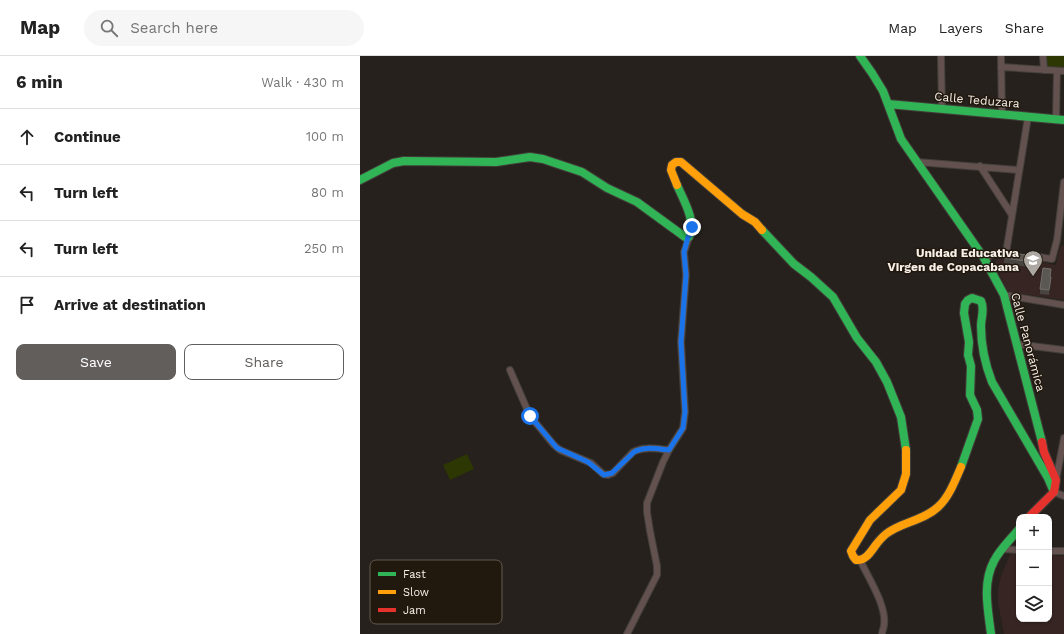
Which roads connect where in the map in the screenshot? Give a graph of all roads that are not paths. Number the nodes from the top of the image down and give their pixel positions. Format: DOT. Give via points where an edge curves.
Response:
graph roads {
  1 [pos="860,56"];
  2 [pos="941,56"];
  3 [pos="1001,56"];
  4 [pos="1043,56"];
  5 [pos="1001,67"];
  6 [pos="1044,70"];
  7 [pos="1061,71"];
  8 [pos="888,104"];
  9 [pos="942,109"];
  10 [pos="1002,114"];
  11 [pos="1028,117"];
  12 [pos="1060,119"];
  13 [pos="917,162"];
  14 [pos="980,166"];
  15 [pos="1019,170"];
  16 [pos="360,180"];
  17 [pos="1064,183"];
  18 [pos="1012,215"];
  19 [pos="688,237"];
  20 [pos="1057,240"];
  21 [pos="1064,241"];
  22 [pos="1006,253"];
  23 [pos="984,258"];
  24 [pos="1004,295"];
  25 [pos="1064,305"];
  26 [pos="1016,344"];
  27 [pos="1064,350"];
  28 [pos="510,370"];
  29 [pos="1064,438"];
  30 [pos="669,450"];
  31 [pos="1056,480"];
  32 [pos="1054,492"];
  33 [pos="1064,496"];
  34 [pos="1032,514"];
  35 [pos="1016,533"];
  36 [pos="1003,549"];
  37 [pos="1016,550"];
  38 [pos="1052,551"];
  39 [pos="1064,552"];
  40 [pos="860,560"];
  41 [pos="627,634"];
  42 [pos="882,634"];
  43 [pos="991,634"];
  1 -- 8 [label="street, Calle Panorámica" via="881,88"];
  2 -- 9 [label="street"];
  3 -- 5 [label="street"];
  4 -- 6 [label="street"];
  5 -- 6 [label="street"];
  5 -- 10 [label="street"];
  6 -- 7 [label="street"];
  7 -- 12 [label="street"];
  8 -- 9 [label="street, Calle Teduzara"];
  8 -- 13 [label="street, Calle Panorámica" via="894,127"];
  9 -- 10 [label="street, Calle Teduzara"];
  10 -- 11 [label="street, Calle Teduzara"];
  11 -- 12 [label="street, Calle Teduzara"];
  11 -- 15 [label="street"];
  13 -- 14 [label="street"];
  13 -- 23 [label="street, Calle Panorámica"];
  14 -- 15 [label="street"];
  14 -- 18 [label="street"];
  15 -- 18 [label="street"];
  16 -- 19 [label="street" via="393,163 404,161 496,162 530,157 543,159 582,172 607,188 637,202"];
  17 -- 20 [label="street"];
  18 -- 22 [label="street"];
  19 -- 30 [label="street" via="684,252 686,275 681,342 685,412 683,428"];
  19 -- 40 [label="street" via="692,233 689,214 671,170 676,162 688,167 742,214 755,222 794,264 833,297 887,382 901,417 906,449 906,474 901,490 870,520 851,551 855,559"];
  20 -- 21 [label="street"];
  20 -- 22 [label="street" via="1052,259"];
  22 -- 23 [label="street"];
  23 -- 24 [label="street, Calle Panorámica"];
  24 -- 25 [label="street"];
  24 -- 26 [label="street, Calle Panorámica"];
  26 -- 27 [label="street"];
  26 -- 31 [label="street, Calle Panorámica" via="1044,452"];
  28 -- 30 [label="street" via="530,416 554,445 591,463 602,474 612,473 640,449"];
  29 -- 31 [label="street"];
  30 -- 41 [label="street" via="647,503 657,575"];
  31 -- 32 [label="street"];
  32 -- 33 [label="street"];
  32 -- 34 [label="street"];
  32 -- 40 [label="street" via="992,382 985,365 982,344 983,306 977,299 972,298 965,304 964,313 971,366 970,395 978,419 957,475 945,500 938,508 919,520 885,535 866,557"];
  35 -- 36 [label="street"];
  36 -- 37 [label="street"];
  36 -- 43 [label="street" via="995,560 987,580"];
  38 -- 39 [label="street"];
  40 -- 42 [label="street" via="882,609"];
}
